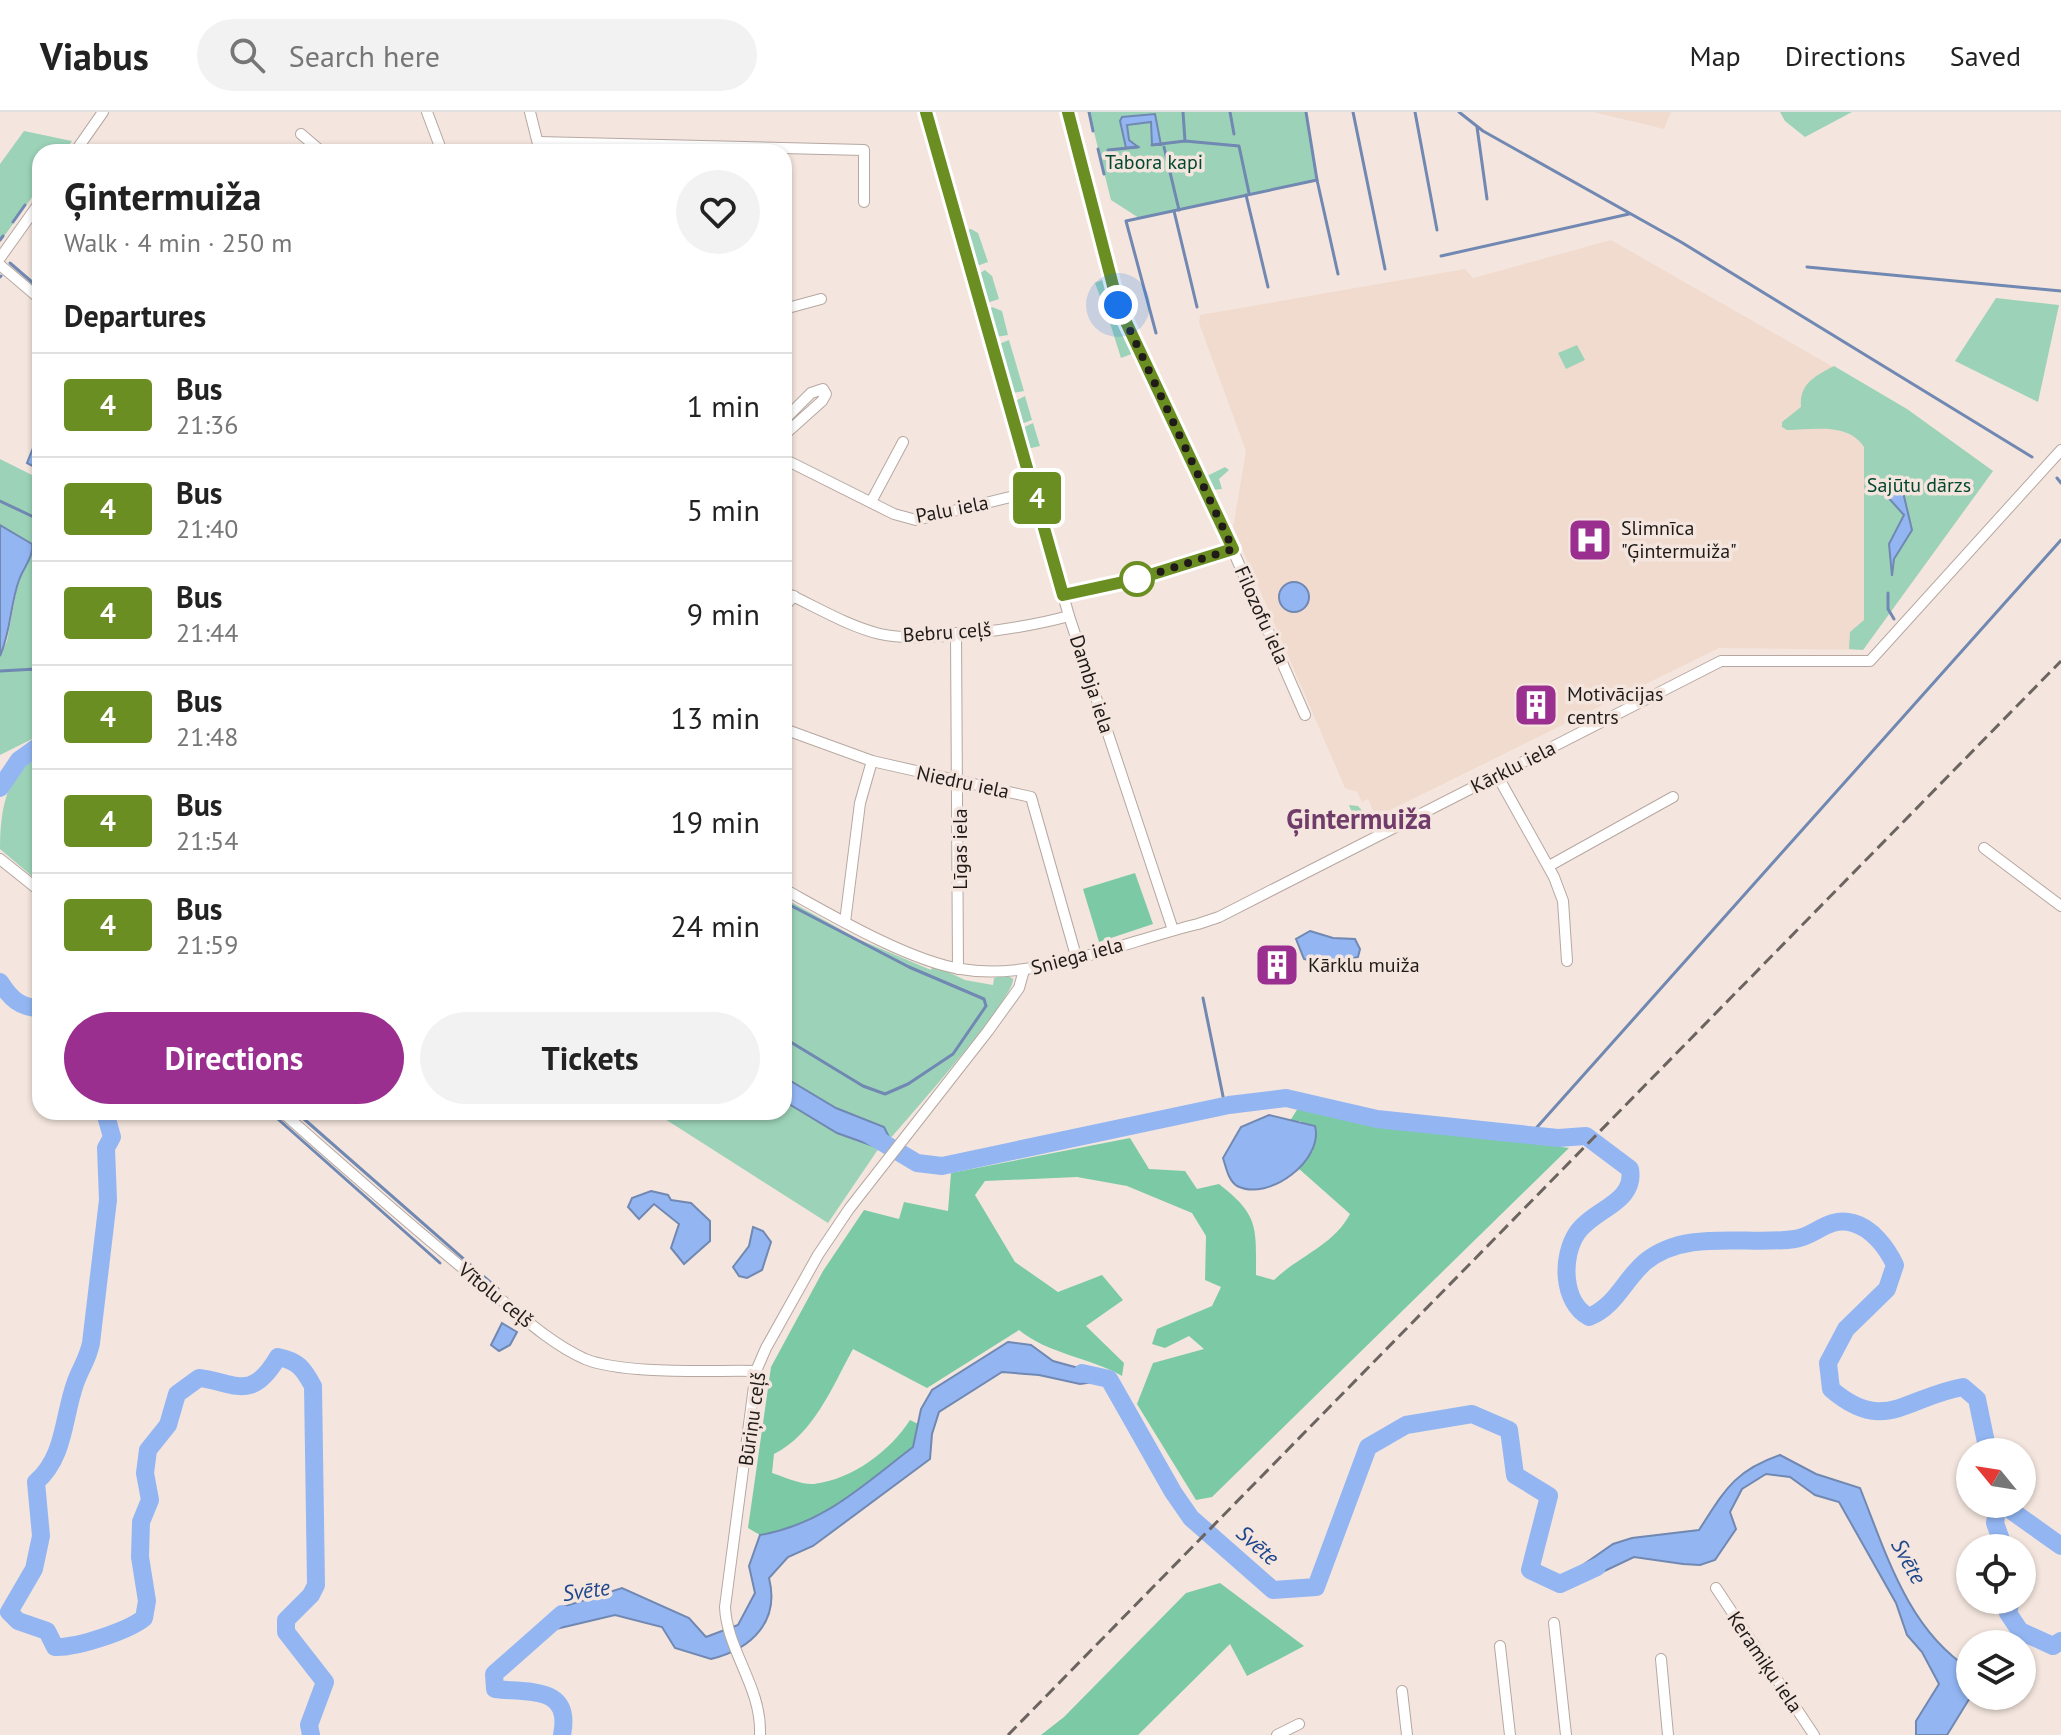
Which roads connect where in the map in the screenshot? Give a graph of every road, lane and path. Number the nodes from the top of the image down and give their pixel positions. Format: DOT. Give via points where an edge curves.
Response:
graph roads {
  1 [pos="103,112"];
  2 [pos="427,112"];
  3 [pos="530,112"];
  4 [pos="926,112"];
  5 [pos="1068,112"];
  6 [pos="301,134"];
  7 [pos="81,144"];
  8 [pos="313,144"];
  9 [pos="439,144"];
  10 [pos="538,144"];
  11 [pos="792,151"];
  12 [pos="864,202"];
  13 [pos="32,213"];
  14 [pos="0,258"];
  15 [pos="0,265"];
  16 [pos="32,292"];
  17 [pos="821,299"];
  18 [pos="792,307"];
  19 [pos="792,412"];
  20 [pos="792,428"];
  21 [pos="903,442"];
  22 [pos="2060,453"];
  23 [pos="792,463"];
  24 [pos="1035,491"];
  25 [pos="871,502"];
  26 [pos="1233,549"];
  27 [pos="792,595"];
  28 [pos="1063,595"];
  29 [pos="1069,616"];
  30 [pos="956,633"];
  31 [pos="1305,715"];
  32 [pos="792,732"];
  33 [pos="872,761"];
  34 [pos="1497,775"];
  35 [pos="959,783"];
  36 [pos="1673,797"];
  37 [pos="1984,848"];
  38 [pos="0,859"];
  39 [pos="1549,866"];
  40 [pos="32,885"];
  41 [pos="792,893"];
  42 [pos="2061,906"];
  43 [pos="845,922"];
  44 [pos="1173,930"];
  45 [pos="1076,956"];
  46 [pos="1567,961"];
  47 [pos="958,969"];
  48 [pos="1024,970"];
  49 [pos="291,1120"];
  50 [pos="756,1371"];
  51 [pos="1716,1588"];
  52 [pos="1554,1623"];
  53 [pos="1500,1646"];
  54 [pos="1661,1659"];
  55 [pos="1402,1691"];
  56 [pos="1299,1724"];
  57 [pos="760,1735"];
  58 [pos="1277,1735"];
  59 [pos="1407,1735"];
  60 [pos="1510,1735"];
  61 [pos="1566,1735"];
  62 [pos="1668,1735"];
  63 [pos="1814,1735"];
  1 -- 7 [label="street"];
  2 -- 9 [label="street"];
  3 -- 10 [label="street"];
  4 -- 24 [label="street, Dambja iela"];
  5 -- 26 [label="street, Filozofu iela" via="1118,305"];
  6 -- 8 [label="street"];
  11 -- 12 [label="street" via="864,150"];
  13 -- 14 [label="street"];
  15 -- 16 [label="street"];
  17 -- 18 [label="street"];
  19 -- 20 [label="street" via="823,389 822,401"];
  21 -- 25 [label="street"];
  22 -- 34 [label="street, Kārklu iela" via="1870,661 1721,661"];
  23 -- 25 [label="street, Palu iela"];
  24 -- 25 [label="street, Palu iela" via="916,520"];
  24 -- 28 [label="street, Dambja iela"];
  26 -- 28 [label="street"];
  26 -- 31 [label="street, Filozofu iela"];
  27 -- 30 [label="street, Bebru ceļš" via="878,633"];
  28 -- 29 [label="street, Dambja iela"];
  29 -- 30 [label="street, Bebru ceļš"];
  29 -- 44 [label="street, Dambja iela"];
  30 -- 35 [label="street, Līgas iela"];
  32 -- 33 [label="street, Niedru iela"];
  33 -- 35 [label="street, Niedru iela"];
  33 -- 43 [label="street" via="860,803"];
  34 -- 39 [label="street"];
  34 -- 44 [label="street, Kārklu iela" via="1219,917"];
  35 -- 45 [label="street, Niedru iela" via="1031,797"];
  35 -- 47 [label="street, Līgas iela"];
  36 -- 39 [label="street"];
  37 -- 42 [label="street"];
  38 -- 40 [label="street"];
  39 -- 46 [label="street" via="1563,901"];
  41 -- 43 [label="street, Sniega iela"];
  43 -- 47 [label="street, Sniega iela"];
  44 -- 45 [label="street, Sniega iela"];
  45 -- 48 [label="street, Sniega iela"];
  47 -- 48 [label="street, Sniega iela"];
  48 -- 50 [label="street, Būriņu ceļš" via="1019,988 818,1255"];
  49 -- 50 [label="street, Vītolu ceļš" via="526,1320 587,1360"];
  50 -- 57 [label="street, Būriņu ceļš" via="725,1607 755,1694"];
  51 -- 63 [label="street, Keramiķu iela"];
  52 -- 61 [label="street"];
  53 -- 60 [label="street"];
  54 -- 62 [label="street"];
  55 -- 59 [label="street"];
  56 -- 58 [label="street"];
}
